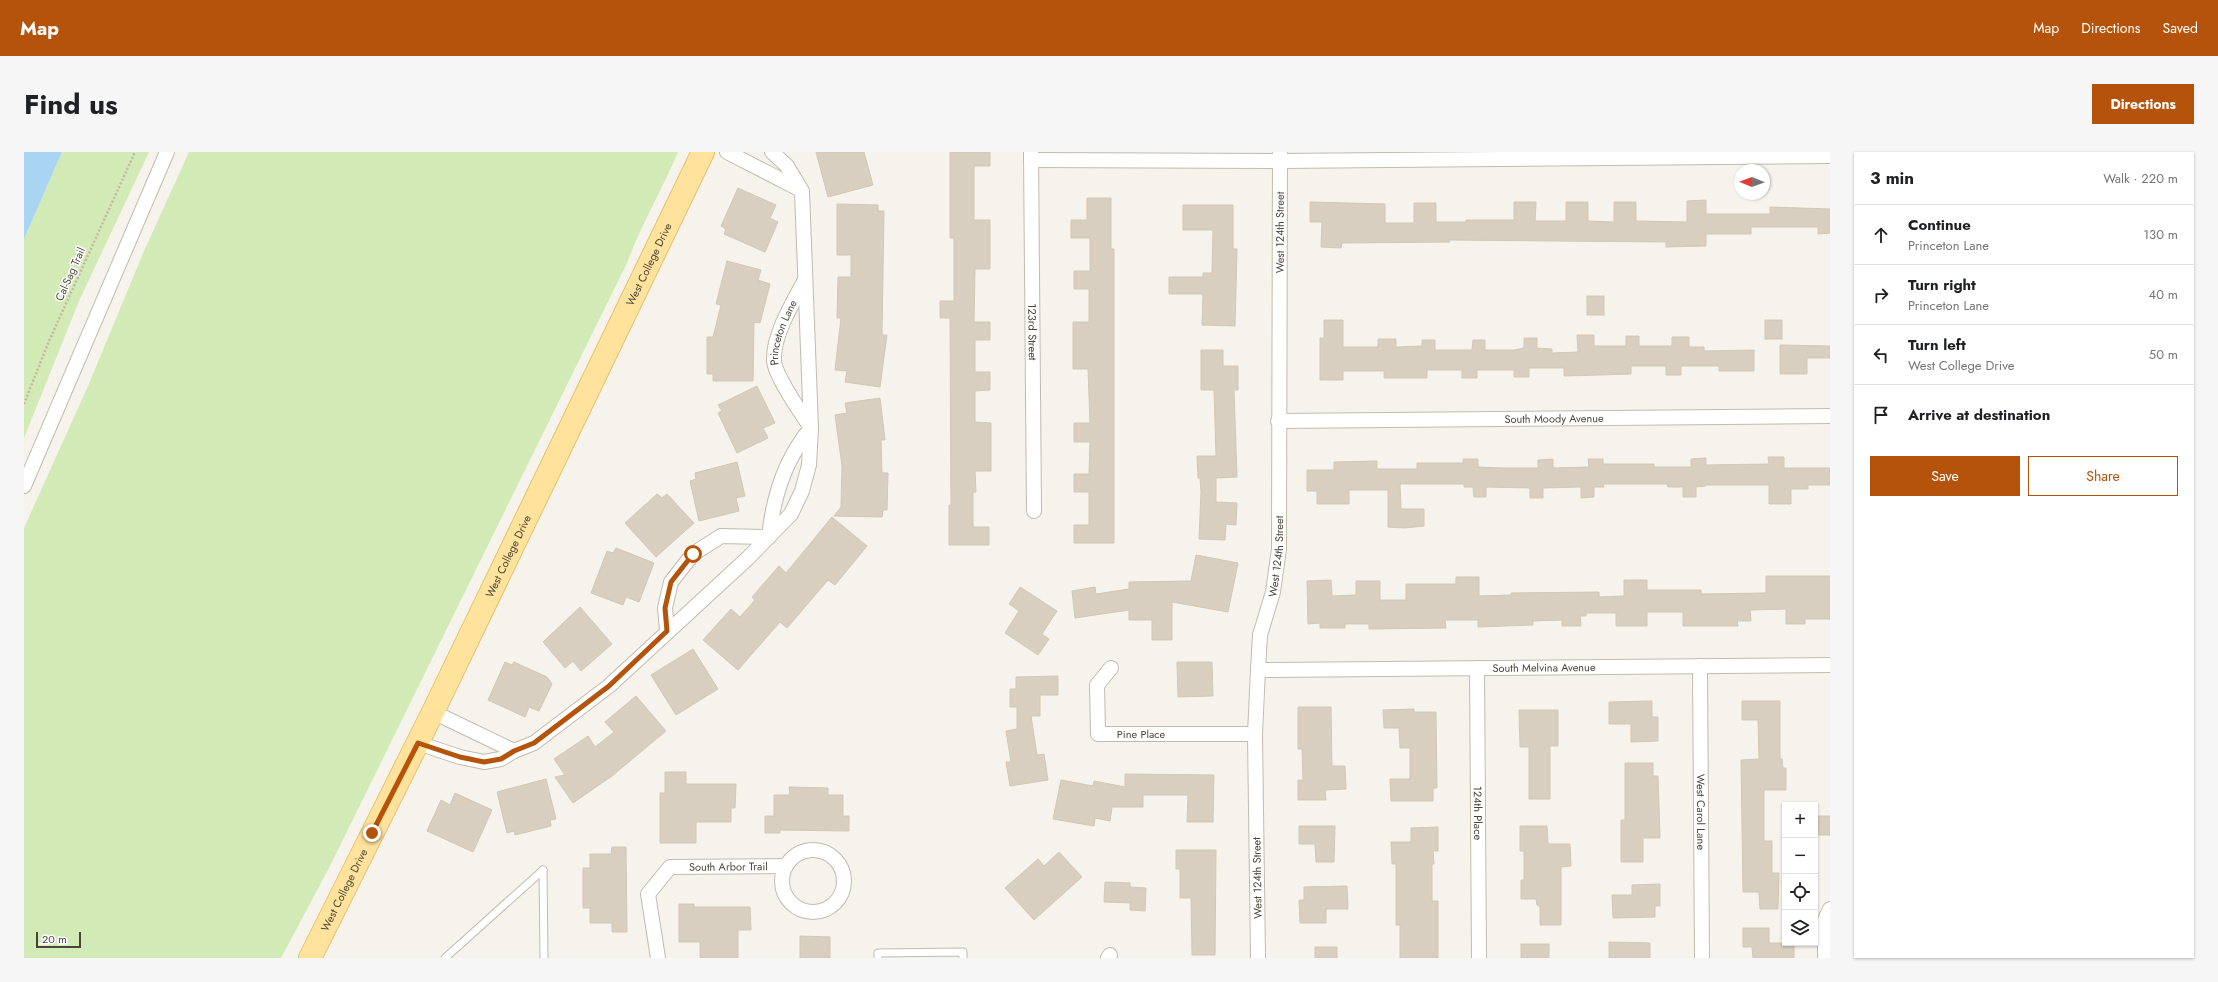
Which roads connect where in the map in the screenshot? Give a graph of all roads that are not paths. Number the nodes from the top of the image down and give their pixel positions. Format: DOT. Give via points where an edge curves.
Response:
graph roads {
  1 [pos="166,152"];
  2 [pos="703,152"];
  3 [pos="727,152"];
  4 [pos="772,152"];
  5 [pos="1031,156"];
  6 [pos="1280,156"];
  7 [pos="1830,156"];
  8 [pos="802,191"];
  9 [pos="805,280"];
  10 [pos="1830,416"];
  11 [pos="1278,421"];
  12 [pos="811,428"];
  13 [pos="24,486"];
  14 [pos="1034,511"];
  15 [pos="769,537"];
  16 [pos="667,631"];
  17 [pos="1830,665"];
  18 [pos="1700,666"];
  19 [pos="1111,668"];
  20 [pos="1477,668"];
  21 [pos="1258,670"];
  22 [pos="433,712"];
  23 [pos="1255,734"];
  24 [pos="418,743"];
  25 [pos="514,751"];
  26 [pos="786,866"];
  27 [pos="1830,909"];
  28 [pos="310,958"];
  29 [pos="445,958"];
  30 [pos="544,958"];
  31 [pos="658,958"];
  32 [pos="878,958"];
  33 [pos="963,958"];
  34 [pos="1258,958"];
  35 [pos="1479,958"];
  36 [pos="1702,958"];
  37 [pos="1825,958"];
  1 -- 13 [label="street"];
  2 -- 22 [label="main road, West College Drive"];
  3 -- 8 [label="street"];
  4 -- 8 [label="street, Princeton Lane" via="787,166"];
  5 -- 6 [label="street"];
  5 -- 14 [label="street, 123rd Street"];
  6 -- 7 [label="street"];
  6 -- 11 [label="street, West 124th Street"];
  8 -- 9 [label="street, Princeton Lane"];
  9 -- 12 [label="street, Princeton Lane"];
  9 -- 12 [label="street, Princeton Lane" via="781,325 774,361 787,392"];
  10 -- 11 [label="street, South Moody Avenue"];
  11 -- 21 [label="street, West 124th Street" via="1280,549 1275,584 1260,635"];
  12 -- 15 [label="street" via="796,446 779,485 772,510"];
  12 -- 15 [label="street, Princeton Lane" via="809,465 802,491 791,514"];
  15 -- 16 [label="street, Princeton Lane"];
  15 -- 16 [label="street" via="721,536 693,554 671,582 665,608"];
  16 -- 25 [label="street, Princeton Lane" via="609,686 534,743"];
  17 -- 18 [label="street, South Melvina Avenue"];
  18 -- 20 [label="street, South Melvina Avenue"];
  18 -- 36 [label="street, West Carol Lane"];
  19 -- 23 [label="street, Pine Place" via="1097,685 1098,734"];
  20 -- 21 [label="street, South Melvina Avenue"];
  20 -- 35 [label="street, 124th Place"];
  21 -- 23 [label="street, West 124th Street"];
  22 -- 24 [label="main road, West College Drive"];
  22 -- 25 [label="street"];
  23 -- 34 [label="street, West 124th Street"];
  24 -- 25 [label="street, Princeton Lane" via="484,762 501,759"];
  24 -- 28 [label="main road, West College Drive"];
  26 -- 26 [label="street, South Arbor Trail" via="783,887 786,897 798,908 813,912 824,910 840,897 843,873 836,860 828,854 810,850 792,858"];
  26 -- 31 [label="street, South Arbor Trail" via="670,867 648,894"];
  27 -- 37 [label="street" via="1825,920"];
  29 -- 30 [label="lane" via="543,870"];
  32 -- 33 [label="lane" via="878,953 963,952"];
}
